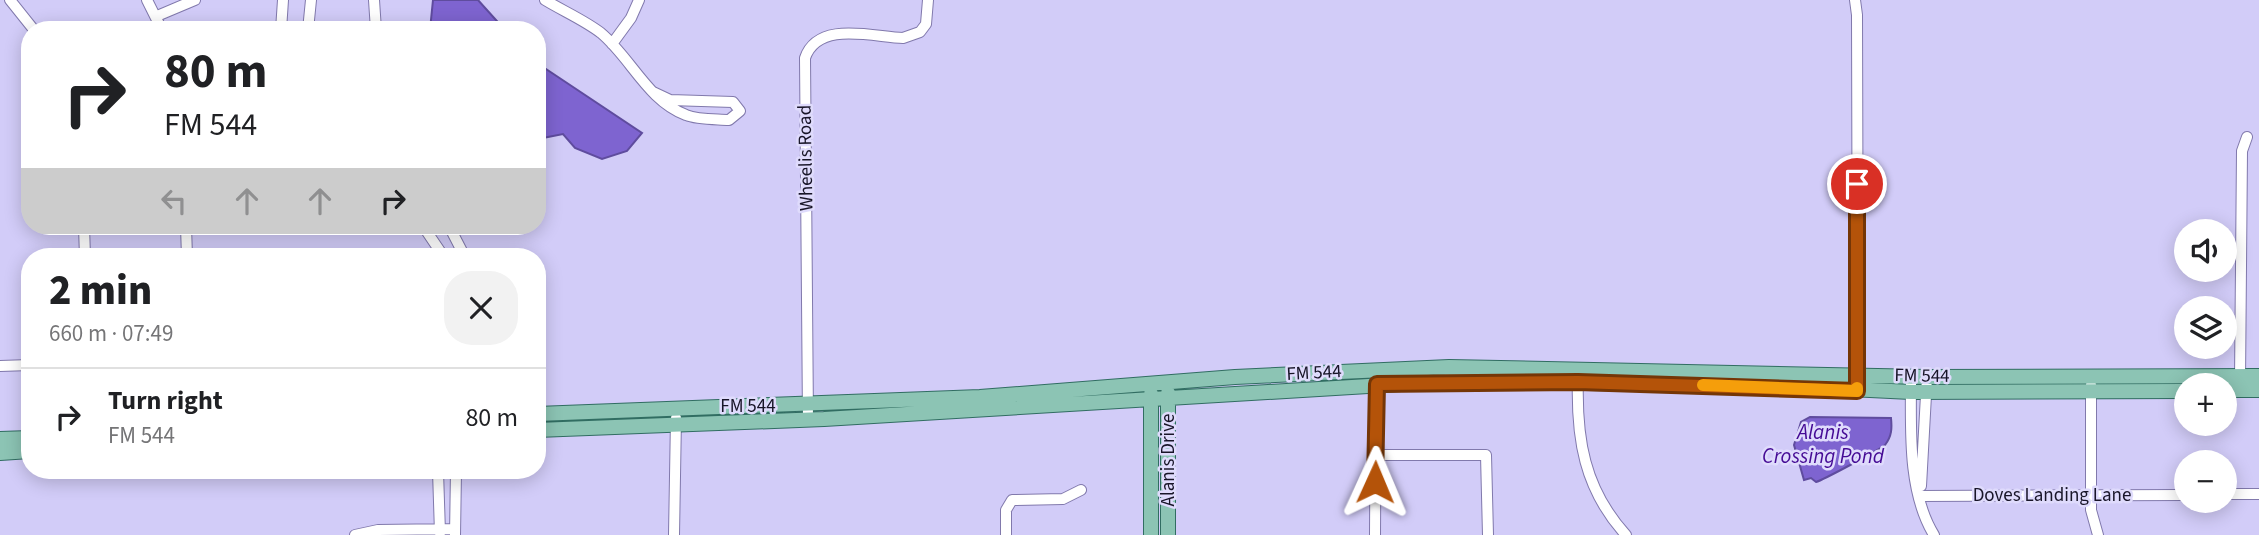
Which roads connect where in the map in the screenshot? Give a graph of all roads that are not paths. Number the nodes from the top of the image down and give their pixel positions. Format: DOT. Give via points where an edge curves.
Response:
graph roads {
  1 [pos="10,0"];
  2 [pos="148,0"];
  3 [pos="195,0"];
  4 [pos="283,0"];
  5 [pos="311,0"];
  6 [pos="374,0"];
  7 [pos="545,0"];
  8 [pos="639,0"];
  9 [pos="929,0"];
  10 [pos="1855,0"];
  11 [pos="157,16"];
  12 [pos="27,21"];
  13 [pos="159,21"];
  14 [pos="282,21"];
  15 [pos="309,21"];
  16 [pos="375,21"];
  17 [pos="612,44"];
  18 [pos="653,92"];
  19 [pos="2247,136"];
  20 [pos="21,365"];
  21 [pos="0,366"];
  22 [pos="1578,375"];
  23 [pos="1858,375"];
  24 [pos="1376,376"];
  25 [pos="2259,376"];
  26 [pos="1911,377"];
  27 [pos="2240,383"];
  28 [pos="1168,384"];
  29 [pos="1927,384"];
  30 [pos="2091,384"];
  31 [pos="2237,384"];
  32 [pos="1151,385"];
  33 [pos="2174,390"];
  34 [pos="2259,390"];
  35 [pos="1857,391"];
  36 [pos="1911,392"];
  37 [pos="1168,400"];
  38 [pos="1151,401"];
  39 [pos="677,408"];
  40 [pos="808,412"];
  41 [pos="546,414"];
  42 [pos="676,424"];
  43 [pos="546,430"];
  44 [pos="21,438"];
  45 [pos="0,439"];
  46 [pos="21,452"];
  47 [pos="0,453"];
  48 [pos="1376,455"];
  49 [pos="438,479"];
  50 [pos="456,479"];
  51 [pos="1082,490"];
  52 [pos="2237,494"];
  53 [pos="2259,494"];
  54 [pos="2091,495"];
  55 [pos="2174,495"];
  56 [pos="1919,496"];
  57 [pos="439,532"];
  58 [pos="455,532"];
  59 [pos="355,535"];
  60 [pos="674,535"];
  61 [pos="1006,535"];
  62 [pos="1151,535"];
  63 [pos="1168,535"];
  64 [pos="1375,535"];
  65 [pos="1488,535"];
  66 [pos="1626,535"];
  67 [pos="1934,535"];
  68 [pos="2098,535"];
  1 -- 12 [label="street"];
  2 -- 11 [label="street"];
  3 -- 11 [label="street"];
  4 -- 14 [label="street"];
  5 -- 15 [label="street"];
  6 -- 16 [label="street"];
  7 -- 17 [label="street"];
  8 -- 17 [label="street"];
  9 -- 40 [label="street, Wheelis Road" via="926,24 915,34 903,38 828,35 813,44 805,58"];
  10 -- 23 [label="street"];
  11 -- 13 [label="street"];
  17 -- 18 [label="street"];
  18 -- 18 [label="street" via="688,117 732,119 740,111 733,102 670,100"];
  19 -- 27 [label="street" via="2242,151"];
  20 -- 21 [label="street"];
  22 -- 23 [label="main road, FM 544"];
  22 -- 24 [label="main road, FM 544"];
  22 -- 35 [label="main road, FM 544"];
  22 -- 66 [label="street" via="1577,425 1588,475"];
  23 -- 26 [label="main road, FM 544"];
  23 -- 35 [label="street"];
  24 -- 28 [label="main road, FM 544" via="1235,377"];
  24 -- 37 [label="main road, FM 544"];
  24 -- 48 [label="street"];
  25 -- 27 [label="main road, FM 544"];
  26 -- 29 [label="main road, FM 544"];
  26 -- 36 [label="street"];
  27 -- 30 [label="main road, FM 544"];
  27 -- 31 [label="main road, FM 544"];
  27 -- 34 [label="main road, FM 544"];
  28 -- 32 [label="main road, FM 544"];
  28 -- 37 [label="main road, Alanis Drive"];
  29 -- 30 [label="main road, FM 544"];
  29 -- 36 [label="main road, FM 544"];
  29 -- 56 [label="street"];
  30 -- 33 [label="main road, FM 544"];
  30 -- 54 [label="street"];
  32 -- 38 [label="main road, Alanis Drive"];
  32 -- 40 [label="main road, FM 544"];
  35 -- 36 [label="main road, FM 544"];
  36 -- 56 [label="street"];
  37 -- 38 [label="main road, FM 544"];
  37 -- 63 [label="main road, Alanis Drive"];
  38 -- 40 [label="main road, FM 544"];
  38 -- 62 [label="main road, Alanis Drive"];
  39 -- 40 [label="main road, FM 544"];
  39 -- 41 [label="main road, FM 544"];
  39 -- 42 [label="street"];
  40 -- 42 [label="main road, FM 544"];
  42 -- 43 [label="main road, FM 544"];
  42 -- 60 [label="street"];
  44 -- 45 [label="main road"];
  46 -- 47 [label="main road"];
  48 -- 64 [label="street"];
  48 -- 65 [label="street" via="1486,455"];
  49 -- 57 [label="street"];
  50 -- 58 [label="street"];
  51 -- 61 [label="street" via="1063,499 1016,498 1009,503"];
  52 -- 53 [label="street"];
  54 -- 55 [label="street, Doves Landing Lane"];
  54 -- 56 [label="street, Doves Landing Lane"];
  54 -- 68 [label="street"];
  56 -- 67 [label="street"];
  57 -- 58 [label="street"];
  57 -- 59 [label="street" via="378,530"];
}
